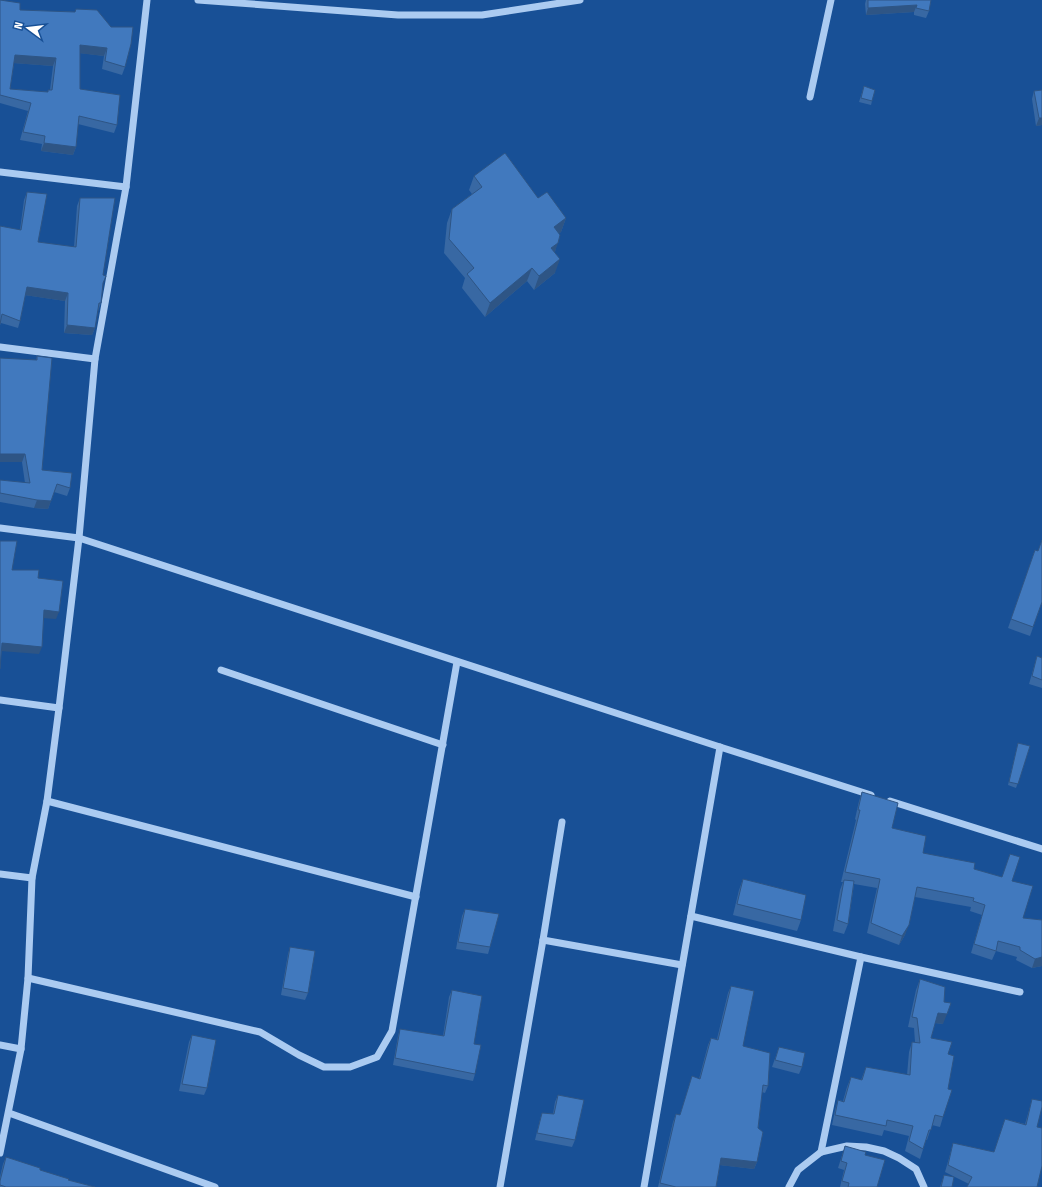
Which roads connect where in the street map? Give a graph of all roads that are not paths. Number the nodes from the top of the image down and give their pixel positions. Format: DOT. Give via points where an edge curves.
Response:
graph roads {
  1 [pos="147,0"];
  2 [pos="198,0"];
  3 [pos="580,0"];
  4 [pos="831,0"];
  5 [pos="810,97"];
  6 [pos="0,172"];
  7 [pos="126,187"];
  8 [pos="0,348"];
  9 [pos="95,359"];
  10 [pos="0,528"];
  11 [pos="79,538"];
  12 [pos="457,662"];
  13 [pos="221,670"];
  14 [pos="0,700"];
  15 [pos="59,708"];
  16 [pos="443,745"];
  17 [pos="720,747"];
  18 [pos="877,797"];
  19 [pos="885,799"];
  20 [pos="47,801"];
  21 [pos="562,822"];
  22 [pos="1042,849"];
  23 [pos="0,874"];
  24 [pos="32,878"];
  25 [pos="416,897"];
  26 [pos="691,916"];
  27 [pos="543,940"];
  28 [pos="861,958"];
  29 [pos="682,965"];
  30 [pos="28,978"];
  31 [pos="1020,992"];
  32 [pos="0,1045"];
  33 [pos="22,1049"];
  34 [pos="9,1113"];
  35 [pos="821,1152"];
  36 [pos="0,1153"];
  37 [pos="215,1187"];
  38 [pos="500,1187"];
  39 [pos="644,1187"];
  40 [pos="789,1187"];
  41 [pos="924,1187"];
  1 -- 7 [label="street"];
  2 -- 3 [label="street" via="398,15 482,15"];
  4 -- 5 [label="street"];
  6 -- 7 [label="street"];
  7 -- 9 [label="street"];
  8 -- 9 [label="street"];
  9 -- 11 [label="street"];
  10 -- 11 [label="street"];
  11 -- 12 [label="street"];
  11 -- 15 [label="street"];
  12 -- 16 [label="street"];
  12 -- 17 [label="street"];
  13 -- 16 [label="street"];
  14 -- 15 [label="street"];
  15 -- 20 [label="street"];
  16 -- 25 [label="street"];
  17 -- 18 [label="street"];
  17 -- 26 [label="street"];
  19 -- 22 [label="street"];
  20 -- 24 [label="street"];
  20 -- 25 [label="street"];
  21 -- 27 [label="street"];
  23 -- 24 [label="street"];
  24 -- 30 [label="street"];
  25 -- 30 [label="street" via="392,1031 377,1057 350,1067 324,1067 260,1032"];
  26 -- 28 [label="street"];
  26 -- 29 [label="street"];
  27 -- 29 [label="street"];
  27 -- 38 [label="street"];
  28 -- 31 [label="street"];
  28 -- 35 [label="street"];
  29 -- 39 [label="street"];
  30 -- 33 [label="street"];
  32 -- 33 [label="street"];
  33 -- 34 [label="street"];
  34 -- 36 [label="street"];
  34 -- 37 [label="street"];
  35 -- 40 [label="street" via="798,1170"];
  35 -- 41 [label="street" via="847,1146 884,1150 916,1169"];
}
